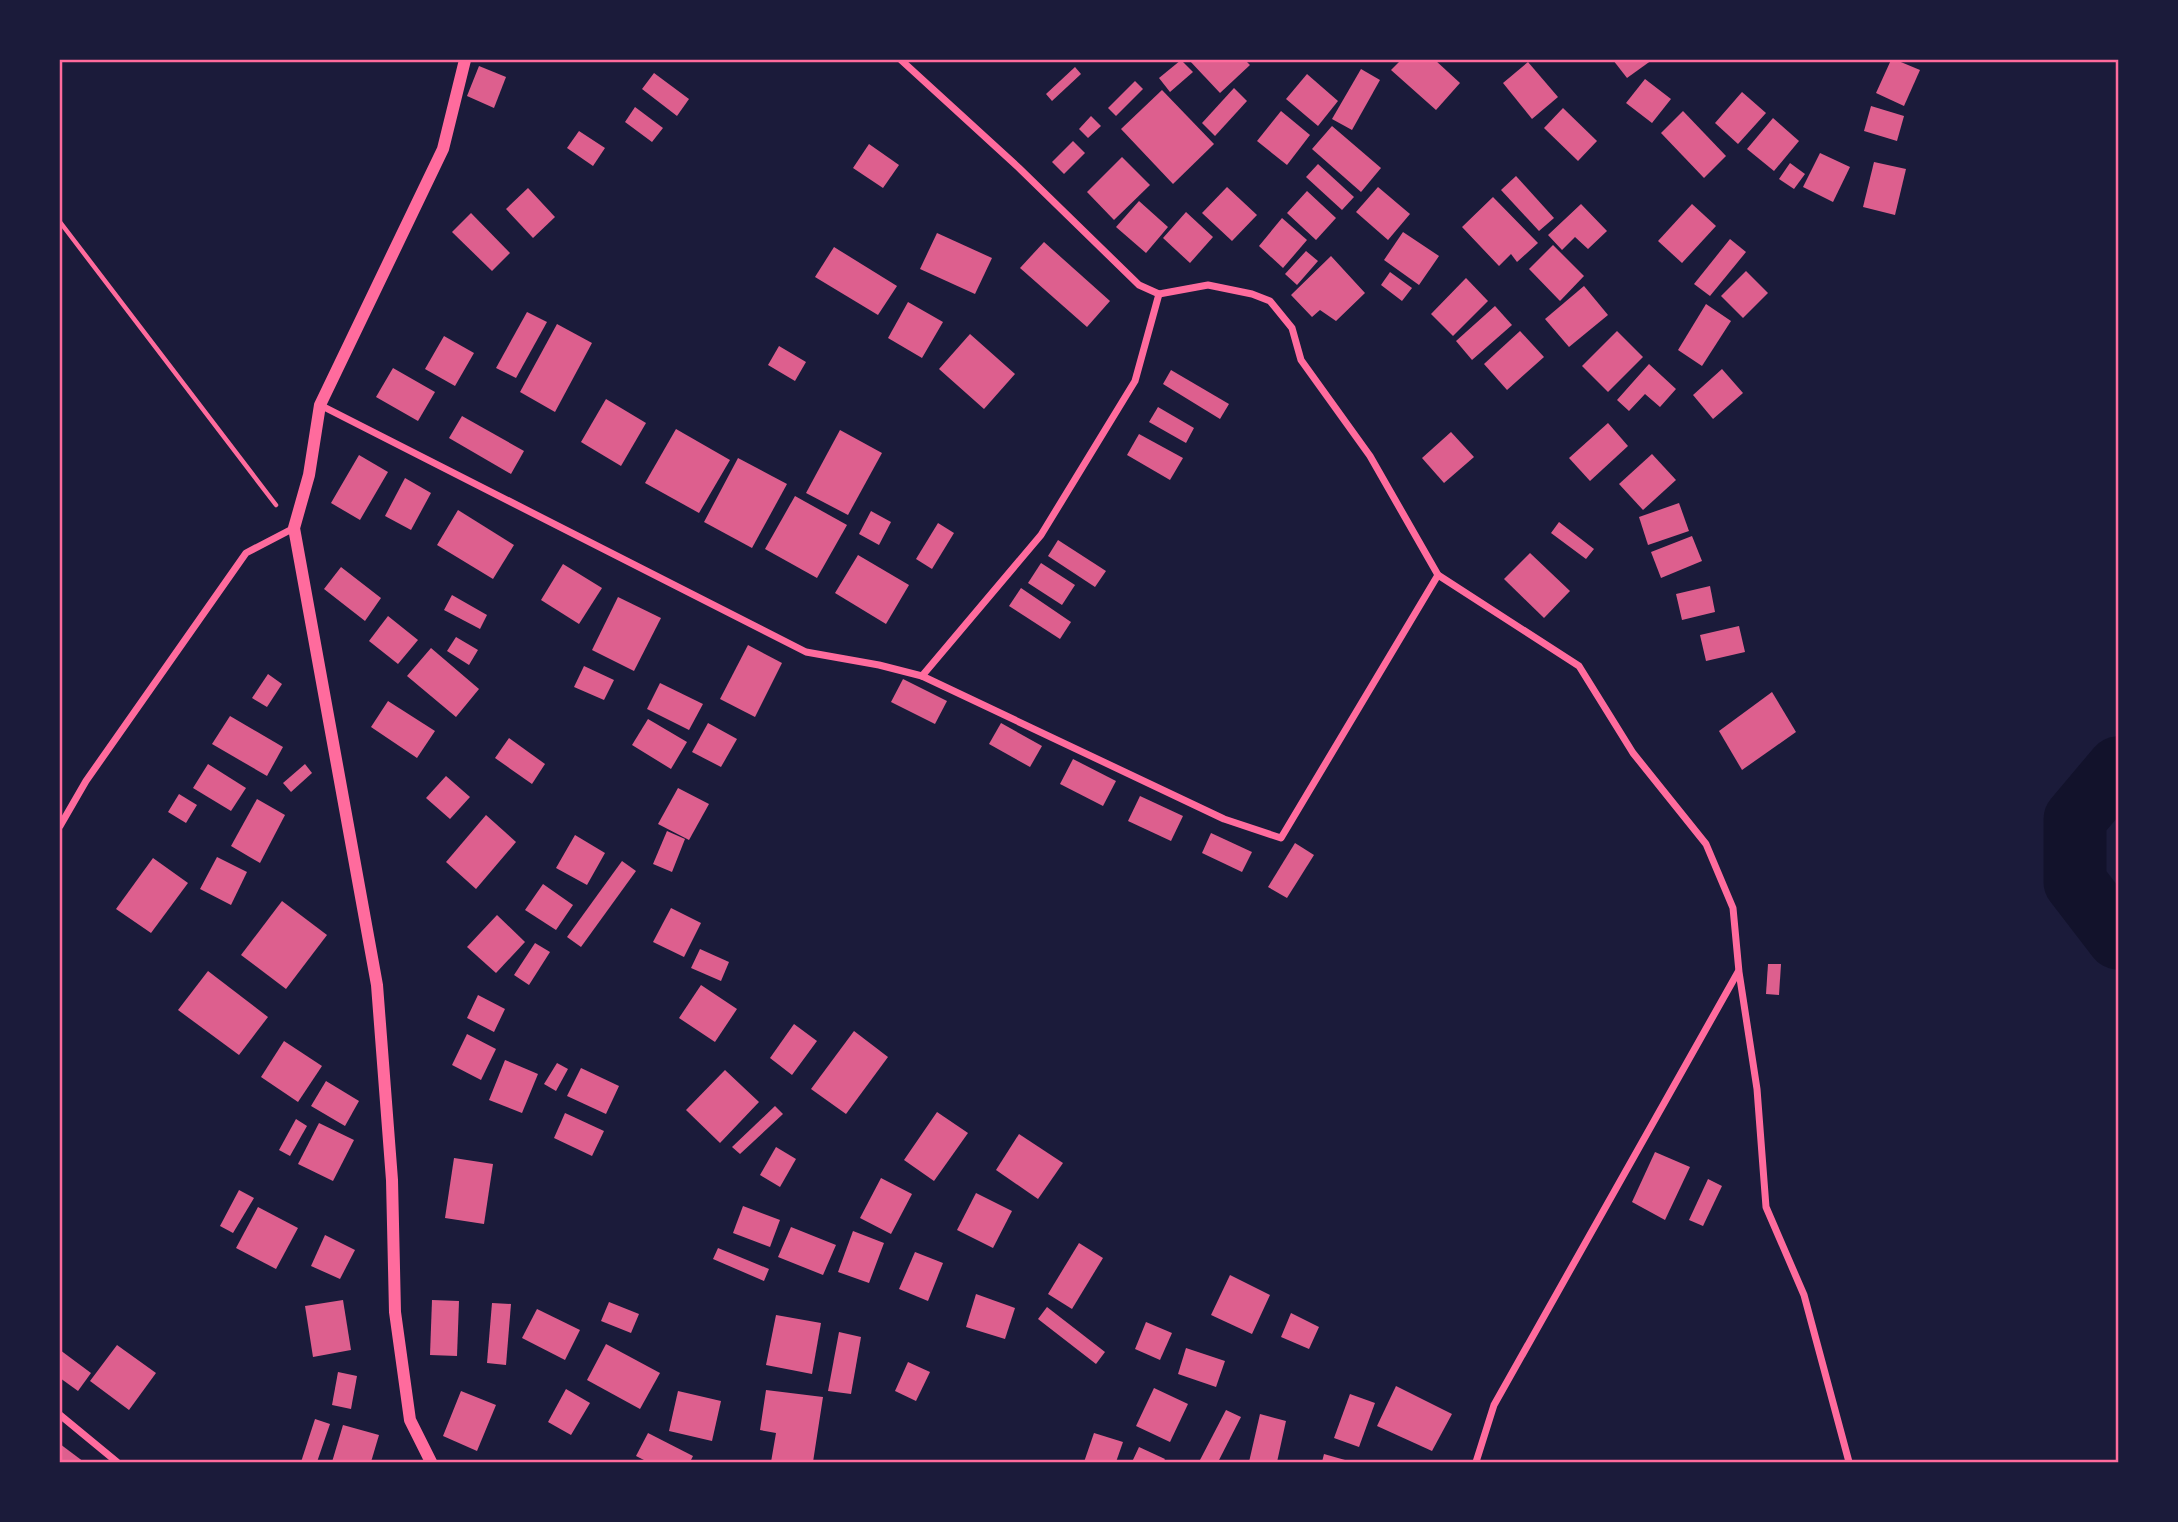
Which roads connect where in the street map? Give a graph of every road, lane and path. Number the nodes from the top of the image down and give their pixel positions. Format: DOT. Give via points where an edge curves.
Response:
graph roads {
  1 [pos="465,60"];
  2 [pos="901,60"];
  3 [pos="60,222"];
  4 [pos="1159,294"];
  5 [pos="320,405"];
  6 [pos="294,528"];
  7 [pos="1438,575"];
  8 [pos="922,676"];
  9 [pos="60,826"];
  10 [pos="1739,971"];
  11 [pos="60,1415"];
  12 [pos="117,1462"];
  13 [pos="431,1462"];
  14 [pos="1476,1462"];
  15 [pos="1849,1462"];
  1 -- 5 [label="street" via="443,149"];
  2 -- 4 [label="street" via="1139,285"];
  3 -- 6 [label="path"];
  4 -- 7 [label="street" via="1208,285 1270,301 1292,328 1301,360 1370,456"];
  4 -- 8 [label="street" via="1135,381 1041,535"];
  5 -- 6 [label="street" via="309,475"];
  5 -- 8 [label="street" via="806,652"];
  6 -- 9 [label="street" via="246,553 86,781"];
  6 -- 13 [label="street" via="377,985 392,1180 395,1312 410,1420"];
  7 -- 8 [label="street" via="1281,838 1224,819"];
  7 -- 10 [label="street" via="1580,666 1633,753 1706,844 1733,908"];
  10 -- 14 [label="street" via="1494,1405"];
  10 -- 15 [label="street" via="1757,1090 1766,1207 1804,1295"];
  11 -- 12 [label="street"];
}
